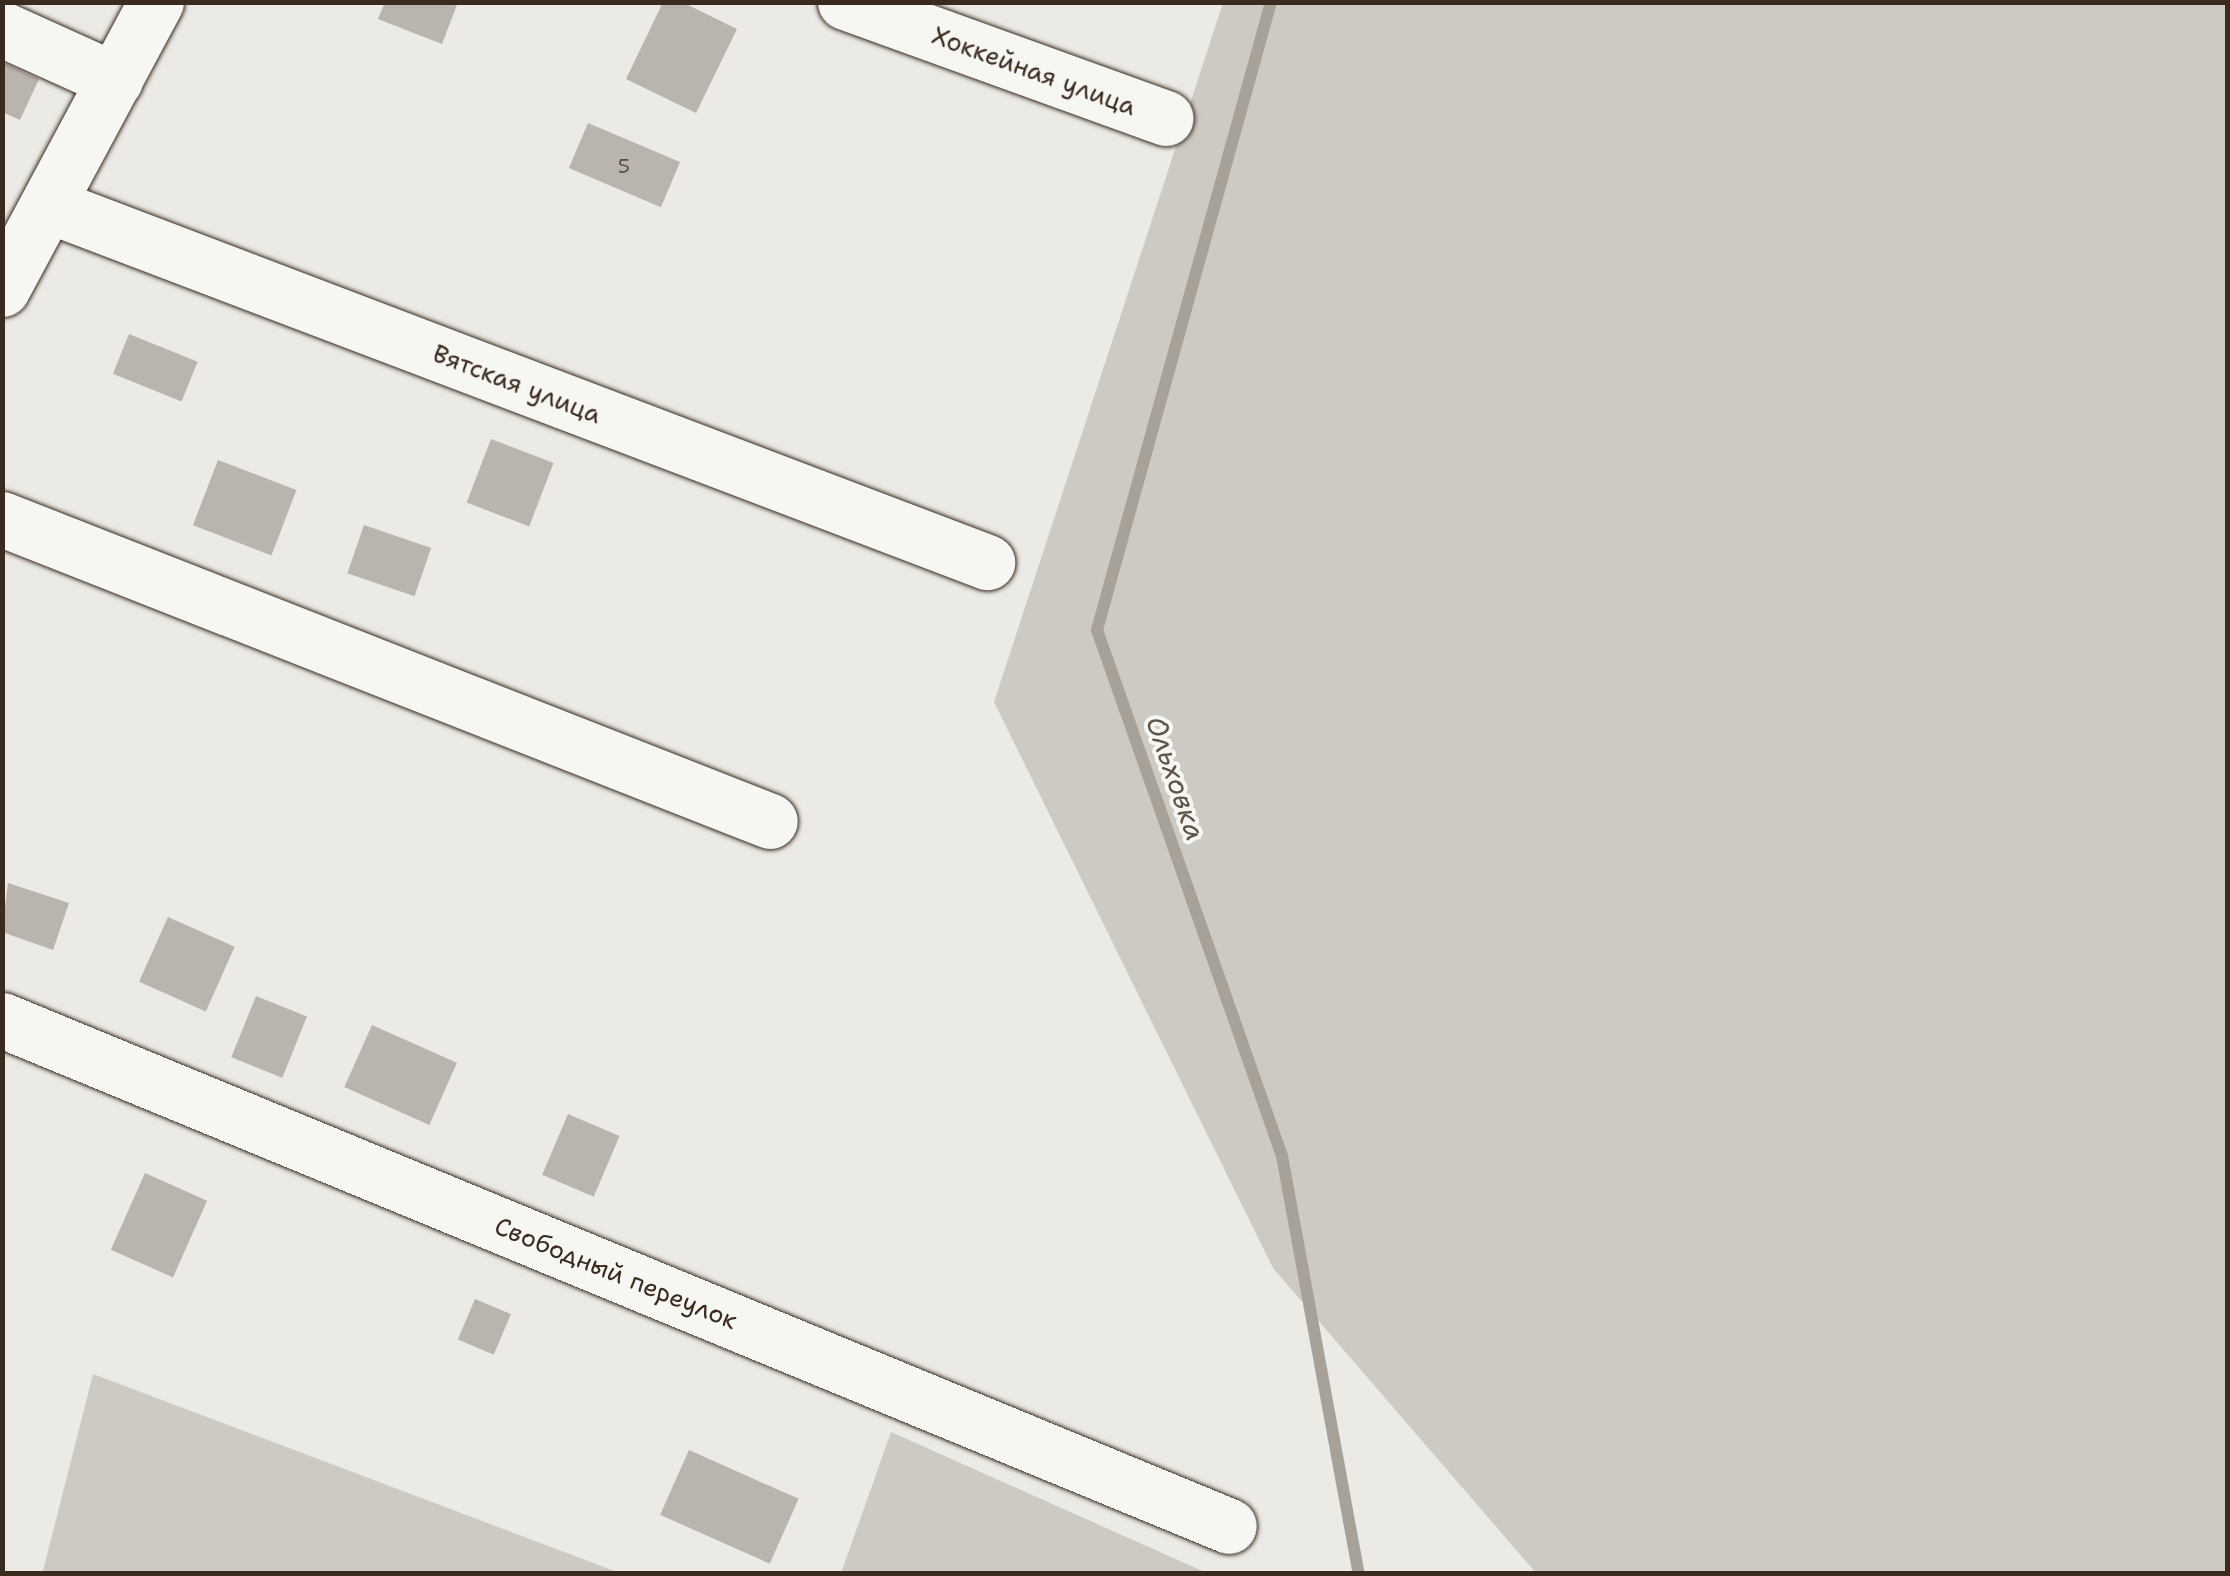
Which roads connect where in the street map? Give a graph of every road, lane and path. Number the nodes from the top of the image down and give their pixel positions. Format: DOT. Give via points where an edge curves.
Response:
graph roads {
  1 [pos="156,2"];
  2 [pos="846,2"];
  3 [pos="2,29"];
  4 [pos="115,80"];
  5 [pos="1166,118"];
  6 [pos="48,206"];
  7 [pos="2,289"];
  8 [pos="2,519"];
  9 [pos="988,562"];
  10 [pos="770,821"];
  11 [pos="2,1020"];
  12 [pos="1229,1526"];
  1 -- 4 [label="street"];
  2 -- 5 [label="street, Хоккейная улица"];
  3 -- 4 [label="street"];
  4 -- 6 [label="street"];
  6 -- 7 [label="street"];
  6 -- 9 [label="street, Вятская улица"];
  8 -- 10 [label="street"];
  11 -- 12 [label="street, Свободный переулок"];
}
